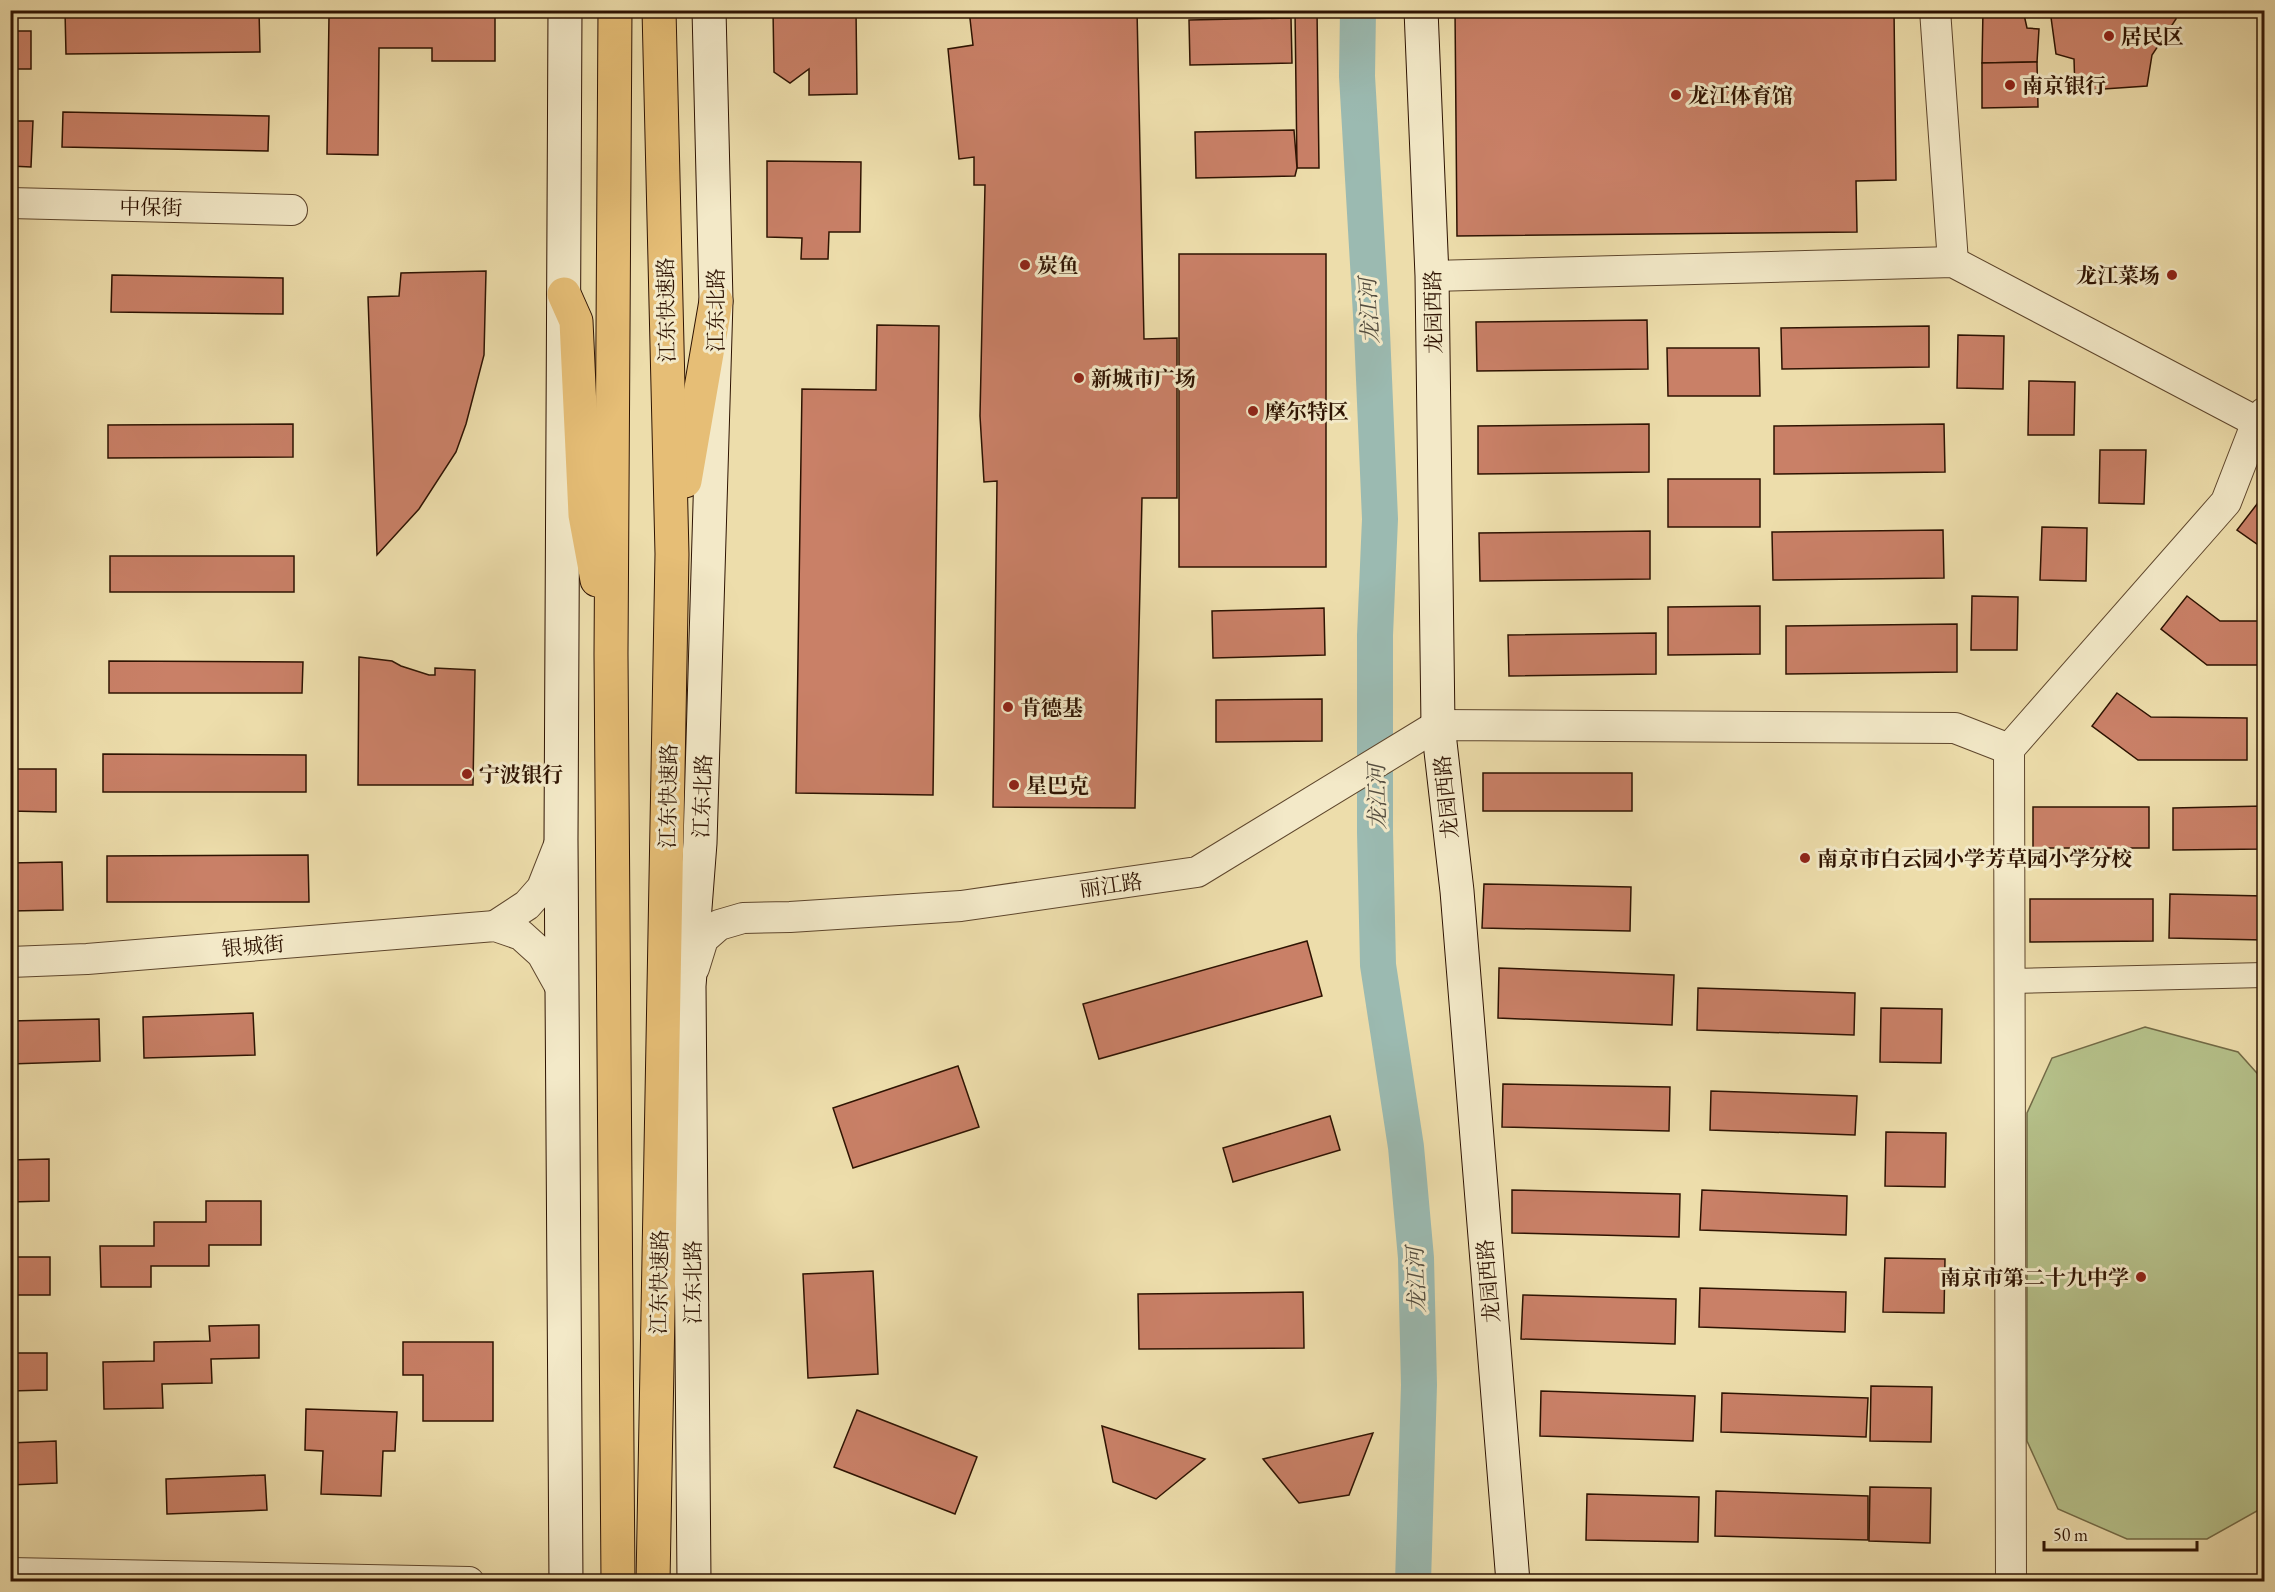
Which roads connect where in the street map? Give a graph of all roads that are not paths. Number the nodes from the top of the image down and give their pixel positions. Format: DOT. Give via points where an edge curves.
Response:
graph roads {
  1 [pos="565,10"];
  2 [pos="615,10"];
  3 [pos="659,10"];
  4 [pos="709,10"];
  5 [pos="1421,10"];
  6 [pos="1935,10"];
  7 [pos="10,203"];
  8 [pos="292,210"];
  9 [pos="1953,262"];
  10 [pos="1432,276"];
  11 [pos="564,294"];
  12 [pos="716,301"];
  13 [pos="2262,420"];
  14 [pos="672,554"];
  15 [pos="611,654"];
  16 [pos="1438,725"];
  17 [pos="2009,749"];
  18 [pos="561,840"];
  19 [pos="700,843"];
  20 [pos="743,918"];
  21 [pos="495,926"];
  22 [pos="10,962"];
  23 [pos="2265,975"];
  24 [pos="2010,981"];
  25 [pos="689,986"];
  26 [pos="562,990"];
  27 [pos="10,1573"];
  28 [pos="469,1581"];
  29 [pos="566,1581"];
  30 [pos="618,1581"];
  31 [pos="653,1581"];
  32 [pos="694,1581"];
  33 [pos="1513,1581"];
  34 [pos="2011,1581"];
  1 -- 11 [label="main road"];
  2 -- 15 [label="highway, 江东快速路"];
  3 -- 14 [label="highway, 江东快速路"];
  4 -- 12 [label="main road, 江东北路"];
  5 -- 10 [label="main road, 龙园西路"];
  6 -- 9 [label="street"];
  7 -- 8 [label="street, 中保街"];
  9 -- 10 [label="street"];
  9 -- 13 [label="street"];
  10 -- 16 [label="main road, 龙园西路"];
  11 -- 15 [label="highway" via="576,321 585,514"];
  11 -- 18 [label="main road"];
  12 -- 14 [label="highway"];
  12 -- 19 [label="main road, 江东北路"];
  13 -- 17 [label="street" via="2226,502"];
  14 -- 31 [label="highway, 江东快速路"];
  15 -- 30 [label="highway, 江东快速路"];
  16 -- 17 [label="street" via="1955,728"];
  16 -- 20 [label="street, 丽江路" via="1197,872 961,906"];
  16 -- 33 [label="main road, 龙园西路" via="1458,903"];
  17 -- 24 [label="street"];
  18 -- 21 [label="street, 银城街" via="542,888 527,905"];
  18 -- 26 [label="main road"];
  19 -- 20 [label="street, 丽江路" via="702,885 716,905"];
  19 -- 25 [label="main road, 江东北路"];
  20 -- 25 [label="street, 丽江路" via="719,925 703,939"];
  21 -- 22 [label="street, 银城街"];
  21 -- 26 [label="street, 银城街" via="520,935 542,954"];
  23 -- 24 [label="street"];
  24 -- 34 [label="street"];
  25 -- 32 [label="main road, 江东北路"];
  26 -- 29 [label="main road"];
  27 -- 28 [label="street"];
}
